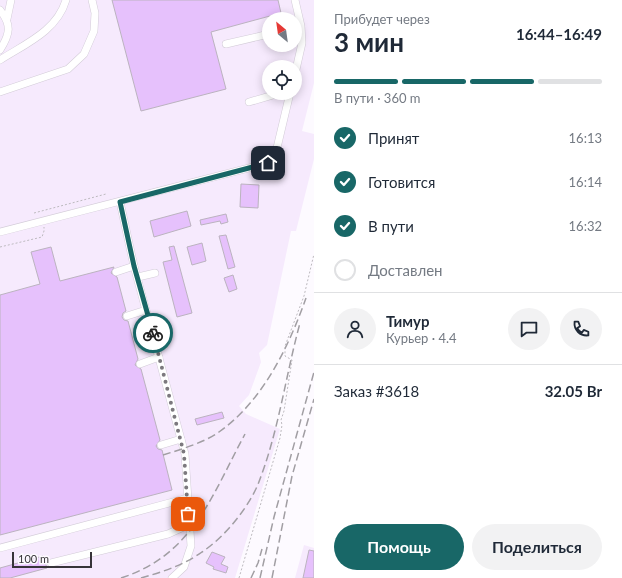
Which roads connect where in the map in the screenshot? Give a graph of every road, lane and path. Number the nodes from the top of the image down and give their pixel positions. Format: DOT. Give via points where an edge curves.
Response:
graph roads {
  1 [pos="11,0"];
  2 [pos="66,0"];
  3 [pos="92,0"];
  4 [pos="295,0"];
  5 [pos="0,10"];
  6 [pos="296,12"];
  7 [pos="7,19"];
  8 [pos="262,36"];
  9 [pos="226,44"];
  10 [pos="0,50"];
  11 [pos="0,60"];
  12 [pos="0,92"];
  13 [pos="262,98"];
  14 [pos="288,100"];
  15 [pos="249,102"];
  16 [pos="106,194"];
  17 [pos="120,202"];
  18 [pos="40,212"];
  19 [pos="34,213"];
  20 [pos="42,220"];
  21 [pos="0,232"];
  22 [pos="0,247"];
  23 [pos="314,254"];
  24 [pos="134,266"];
  25 [pos="116,272"];
  26 [pos="155,273"];
  27 [pos="138,277"];
  28 [pos="146,310"];
  29 [pos="127,316"];
  30 [pos="159,357"];
  31 [pos="140,364"];
  32 [pos="181,439"];
  33 [pos="161,445"];
  34 [pos="188,498"];
  35 [pos="190,524"];
  36 [pos="0,548"];
  37 [pos="51,563"];
  38 [pos="172,578"];
  39 [pos="239,578"];
  1 -- 7 [label="lane"];
  2 -- 11 [label="lane" via="62,12 51,26"];
  3 -- 12 [label="lane" via="95,13 94,31 84,54 68,70"];
  4 -- 6 [label="lane"];
  5 -- 7 [label="lane"];
  7 -- 10 [label="lane" via="9,36"];
  8 -- 9 [label="lane"];
  13 -- 15 [label="lane"];
  14 -- 17 [label="lane" via="276,152 268,163"];
  16 -- 18 [label="path"];
  17 -- 20 [label="lane"];
  17 -- 24 [label="lane"];
  18 -- 19 [label="path"];
  18 -- 20 [label="path"];
  20 -- 21 [label="lane"];
  20 -- 22 [label="path" via="42,237"];
  23 -- 39 [label="path" via="304,296 285,346 285,356 292,360 280,438"];
  24 -- 25 [label="lane"];
  24 -- 27 [label="lane"];
  26 -- 27 [label="lane"];
  27 -- 28 [label="lane"];
  28 -- 29 [label="lane"];
  28 -- 30 [label="lane"];
  30 -- 31 [label="lane"];
  30 -- 32 [label="lane"];
  32 -- 33 [label="lane"];
  32 -- 34 [label="lane"];
  34 -- 35 [label="lane"];
  34 -- 36 [label="lane"];
  35 -- 37 [label="lane" via="168,534"];
  35 -- 38 [label="lane" via="191,546 184,567"];
}
